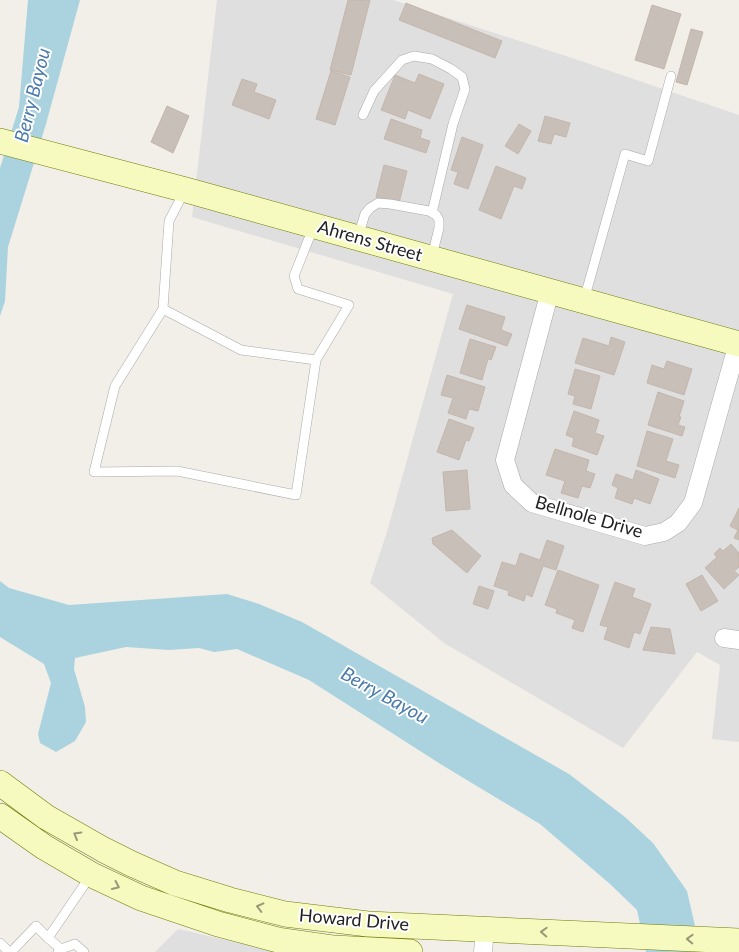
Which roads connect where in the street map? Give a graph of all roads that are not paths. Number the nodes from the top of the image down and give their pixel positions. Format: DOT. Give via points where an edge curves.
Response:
graph roads {
  1 [pos="671,76"];
  2 [pos="362,115"];
  3 [pos="0,142"];
  4 [pos="186,190"];
  5 [pos="432,213"];
  6 [pos="314,225"];
  7 [pos="358,237"];
  8 [pos="432,258"];
  9 [pos="550,291"];
  10 [pos="584,300"];
  11 [pos="163,309"];
  12 [pos="739,343"];
  13 [pos="316,360"];
  14 [pos="0,783"];
  15 [pos="0,816"];
  16 [pos="104,850"];
  17 [pos="92,875"];
  18 [pos="285,914"];
  19 [pos="48,938"];
  20 [pos="484,940"];
  21 [pos="739,941"];
  22 [pos="0,943"];
  23 [pos="276,946"];
  24 [pos="16,950"];
  25 [pos="60,951"];
  26 [pos="84,952"];
  27 [pos="410,952"];
  1 -- 10 [label="lane" via="648,161 625,154"];
  2 -- 5 [label="lane" via="374,91 402,60 414,56 432,59 462,77 465,89"];
  3 -- 4 [label="main road, Ahrens Street"];
  4 -- 6 [label="main road, Ahrens Street"];
  4 -- 11 [label="lane" via="169,221"];
  5 -- 7 [label="lane" via="378,203 365,214"];
  5 -- 8 [label="lane" via="440,220"];
  6 -- 7 [label="main road, Ahrens Street"];
  6 -- 13 [label="lane" via="294,276 298,289 349,305"];
  7 -- 8 [label="main road, Ahrens Street"];
  8 -- 9 [label="main road, Ahrens Street"];
  9 -- 10 [label="main road, Ahrens Street"];
  9 -- 12 [label="street, Bellnole Drive" via="505,460 513,485 532,503 645,536 664,532 678,523 693,503"];
  10 -- 12 [label="main road, Ahrens Street"];
  11 -- 13 [label="lane" via="241,350"];
  11 -- 13 [label="lane" via="115,386 94,472 177,470 296,496"];
  16 -- 14 [label="main road, Howard Drive, one-way" via="46,817"];
  15 -- 17 [label="main road, Howard Drive"];
  16 -- 17 [label="main road"];
  18 -- 16 [label="main road, Howard Drive, one-way" via="175,883"];
  17 -- 19 [label="lane"];
  17 -- 23 [label="main road, Howard Drive, one-way" via="141,898"];
  18 -- 20 [label="main road, Howard Drive"];
  18 -- 23 [label="street"];
  19 -- 24 [label="lane" via="36,926"];
  19 -- 25 [label="lane"];
  21 -- 20 [label="main road, Howard Drive, one-way" via="592,935"];
  22 -- 24 [label="lane"];
  23 -- 27 [label="main road, Howard Drive"];
  25 -- 26 [label="lane" via="75,944"];
}
